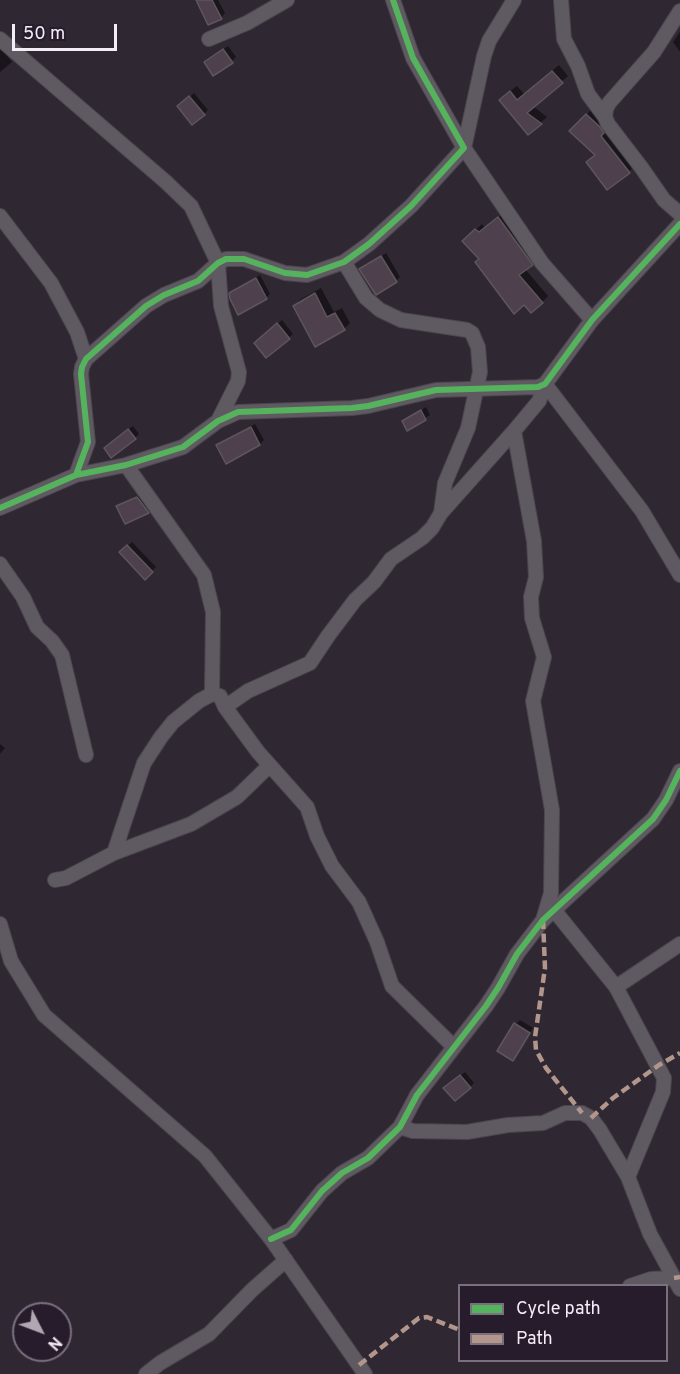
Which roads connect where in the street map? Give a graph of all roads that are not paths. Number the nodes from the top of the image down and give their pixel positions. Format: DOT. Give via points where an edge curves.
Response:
graph roads {
  1 [pos="287,0"];
  2 [pos="393,0"];
  3 [pos="514,0"];
  4 [pos="561,0"];
  5 [pos="680,11"];
  6 [pos="0,39"];
  7 [pos="209,39"];
  8 [pos="605,117"];
  9 [pos="464,148"];
  10 [pos="680,214"];
  11 [pos="0,216"];
  12 [pos="680,224"];
  13 [pos="344,262"];
  14 [pos="218,263"];
  15 [pos="592,320"];
  16 [pos="86,359"];
  17 [pos="545,384"];
  18 [pos="475,389"];
  19 [pos="218,421"];
  20 [pos="514,431"];
  21 [pos="126,465"];
  22 [pos="76,476"];
  23 [pos="0,508"];
  24 [pos="441,513"];
  25 [pos="0,564"];
  26 [pos="680,575"];
  27 [pos="212,694"];
  28 [pos="225,707"];
  29 [pos="86,755"];
  30 [pos="269,766"];
  31 [pos="680,771"];
  32 [pos="114,853"];
  33 [pos="55,880"];
  34 [pos="554,910"];
  35 [pos="543,920"];
  36 [pos="0,924"];
  37 [pos="680,944"];
  38 [pos="616,987"];
  39 [pos="454,1047"];
  40 [pos="400,1127"];
  41 [pos="628,1177"];
  42 [pos="271,1239"];
  43 [pos="286,1260"];
  44 [pos="677,1283"];
  45 [pos="636,1284"];
  46 [pos="146,1374"];
  47 [pos="365,1374"];
  1 -- 7 [label="street"];
  2 -- 9 [label="street" via="413,58"];
  3 -- 9 [label="street" via="486,48"];
  4 -- 8 [label="street" via="564,39 588,94"];
  5 -- 8 [label="street" via="654,52 609,103"];
  6 -- 14 [label="street" via="182,196 191,206"];
  8 -- 10 [label="street" via="664,200"];
  9 -- 13 [label="street" via="411,206"];
  9 -- 15 [label="street" via="542,262"];
  11 -- 16 [label="street" via="51,283 77,332"];
  12 -- 15 [label="street"];
  13 -- 14 [label="street" via="307,275 285,273 244,260 226,259"];
  13 -- 18 [label="street" via="366,298 380,310 401,320 472,333 480,367"];
  14 -- 16 [label="street" via="198,281 146,306"];
  14 -- 19 [label="street" via="221,306 239,372"];
  15 -- 17 [label="street"];
  16 -- 22 [label="street" via="81,375 88,442"];
  17 -- 18 [label="street"];
  17 -- 20 [label="street" via="539,401"];
  17 -- 26 [label="street" via="642,511"];
  18 -- 19 [label="street" via="425,391 352,408 247,410"];
  18 -- 24 [label="street" via="468,428 445,483"];
  19 -- 21 [label="street" via="183,447"];
  20 -- 24 [label="street"];
  20 -- 35 [label="street" via="534,541 532,618 544,657 533,701 553,818 551,893"];
  21 -- 22 [label="street"];
  21 -- 27 [label="street" via="204,575 213,612"];
  22 -- 23 [label="street"];
  24 -- 28 [label="street" via="423,538 391,559 355,600 310,663"];
  25 -- 29 [label="street" via="23,597 37,627 62,655"];
  27 -- 28 [label="street" via="220,696"];
  27 -- 32 [label="street" via="173,722 144,763"];
  28 -- 30 [label="street"];
  30 -- 32 [label="street" via="237,797 191,824"];
  30 -- 39 [label="street" via="308,807 332,866 359,902 392,986"];
  31 -- 34 [label="street" via="653,819"];
  32 -- 33 [label="street"];
  34 -- 35 [label="street"];
  34 -- 38 [label="street"];
  35 -- 39 [label="street"];
  36 -- 42 [label="street" via="11,961 44,1015 205,1156"];
  37 -- 38 [label="street"];
  38 -- 41 [label="street" via="664,1078 663,1092"];
  39 -- 40 [label="street" via="417,1095"];
  40 -- 41 [label="street" via="413,1131 467,1132 543,1123 566,1113 582,1113 600,1130"];
  40 -- 42 [label="street" via="368,1158 322,1191 291,1230"];
  41 -- 44 [label="street" via="650,1234"];
  42 -- 43 [label="street"];
  43 -- 46 [label="street" via="209,1334"];
  43 -- 47 [label="street"];
  44 -- 45 [label="street" via="651,1279"];
}
